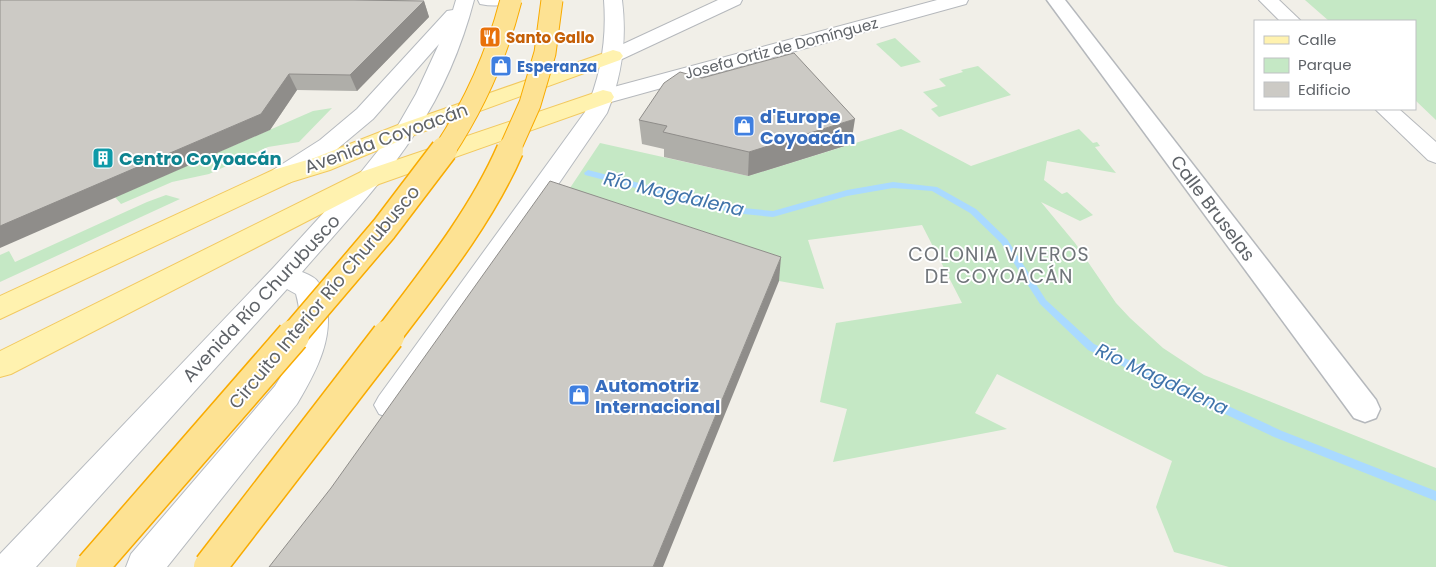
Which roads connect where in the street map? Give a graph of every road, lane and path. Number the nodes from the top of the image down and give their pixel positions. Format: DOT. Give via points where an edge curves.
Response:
graph roads {
  1 [pos="487,0"];
  2 [pos="503,0"];
  3 [pos="511,0"];
  4 [pos="552,0"];
  5 [pos="613,0"];
  6 [pos="734,0"];
  7 [pos="959,0"];
  8 [pos="1268,0"];
  9 [pos="465,1"];
  10 [pos="1059,4"];
  11 [pos="1290,20"];
  12 [pos="613,56"];
  13 [pos="603,97"];
  14 [pos="1387,110"];
  15 [pos="406,130"];
  16 [pos="1436,155"];
  17 [pos="282,176"];
  18 [pos="370,178"];
  19 [pos="284,274"];
  20 [pos="0,308"];
  21 [pos="0,365"];
  22 [pos="1365,409"];
  23 [pos="372,430"];
  24 [pos="12,567"];
  25 [pos="92,567"];
  26 [pos="144,567"];
  27 [pos="210,567"];
  1 -- 2 [label="main road"];
  3 -- 25 [label="highway, Circuito Interior Río Churubusco, bridge" via="505,29 483,85 435,165 332,292"];
  4 -- 27 [label="highway, bridge" via="547,48 533,95 498,173 419,295"];
  5 -- 12 [label="main road"];
  6 -- 12 [label="main road"];
  7 -- 13 [label="main road, Josefa Ortiz de Domínguez"];
  8 -- 11 [label="main road"];
  9 -- 15 [label="main road, Avenida Río Churubusco" via="427,94"];
  9 -- 17 [label="main road" via="365,114 328,145"];
  10 -- 22 [label="street, Calle Bruselas"];
  12 -- 13 [label="main road"];
  12 -- 15 [label="main road, Avenida Coyoacán"];
  13 -- 18 [label="main road, Avenida Coyoacán"];
  13 -- 23 [label="main road" via="583,134"];
  14 -- 16 [label="main road"];
  15 -- 17 [label="main road, Avenida Coyoacán" via="322,164"];
  15 -- 18 [label="main road, Avenida Río Churubusco"];
  17 -- 20 [label="main road, Avenida Coyoacán"];
  18 -- 19 [label="main road, Avenida Río Churubusco"];
  18 -- 21 [label="main road, Avenida Coyoacán"];
  19 -- 24 [label="main road, Avenida Río Churubusco"];
  19 -- 26 [label="main road" via="308,288 314,307 314,332 301,369 286,395"];
}
